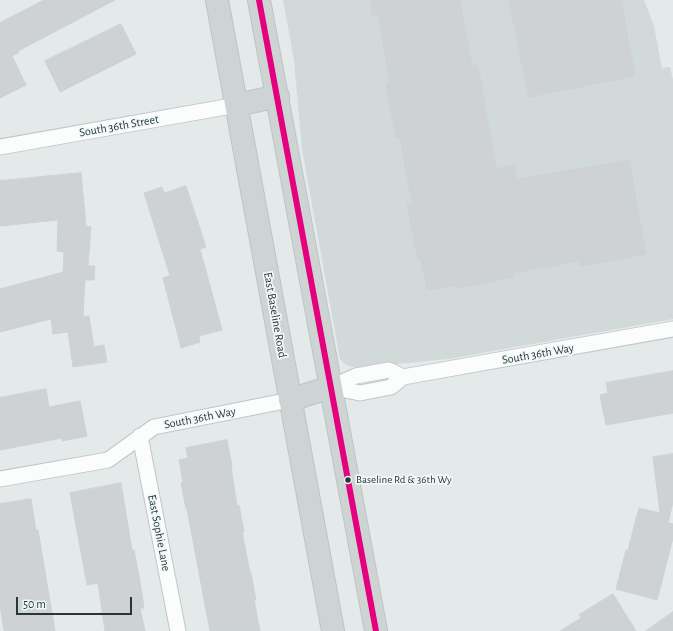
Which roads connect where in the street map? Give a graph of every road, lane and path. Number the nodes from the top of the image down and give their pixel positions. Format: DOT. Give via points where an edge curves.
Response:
graph roads {
  1 [pos="217,0"];
  2 [pos="260,0"];
  3 [pos="278,96"];
  4 [pos="237,105"];
  5 [pos="0,147"];
  6 [pos="673,329"];
  7 [pos="331,387"];
  8 [pos="290,400"];
  9 [pos="140,436"];
  10 [pos="0,479"];
  11 [pos="178,631"];
  12 [pos="333,631"];
  13 [pos="376,631"];
  1 -- 4 [label="main road, East Baseline Road"];
  2 -- 3 [label="main road"];
  3 -- 4 [label="main road"];
  3 -- 7 [label="main road"];
  4 -- 5 [label="street, South 36th Street"];
  4 -- 8 [label="main road, East Baseline Road"];
  6 -- 7 [label="street, South 36th Way" via="403,377 389,370 356,376"];
  7 -- 8 [label="main road"];
  7 -- 13 [label="main road"];
  8 -- 9 [label="street, South 36th Way" via="154,426"];
  8 -- 12 [label="main road, East Baseline Road"];
  9 -- 10 [label="street, South 36th Way" via="108,460"];
  9 -- 11 [label="street, East Sophie Lane"];
}
